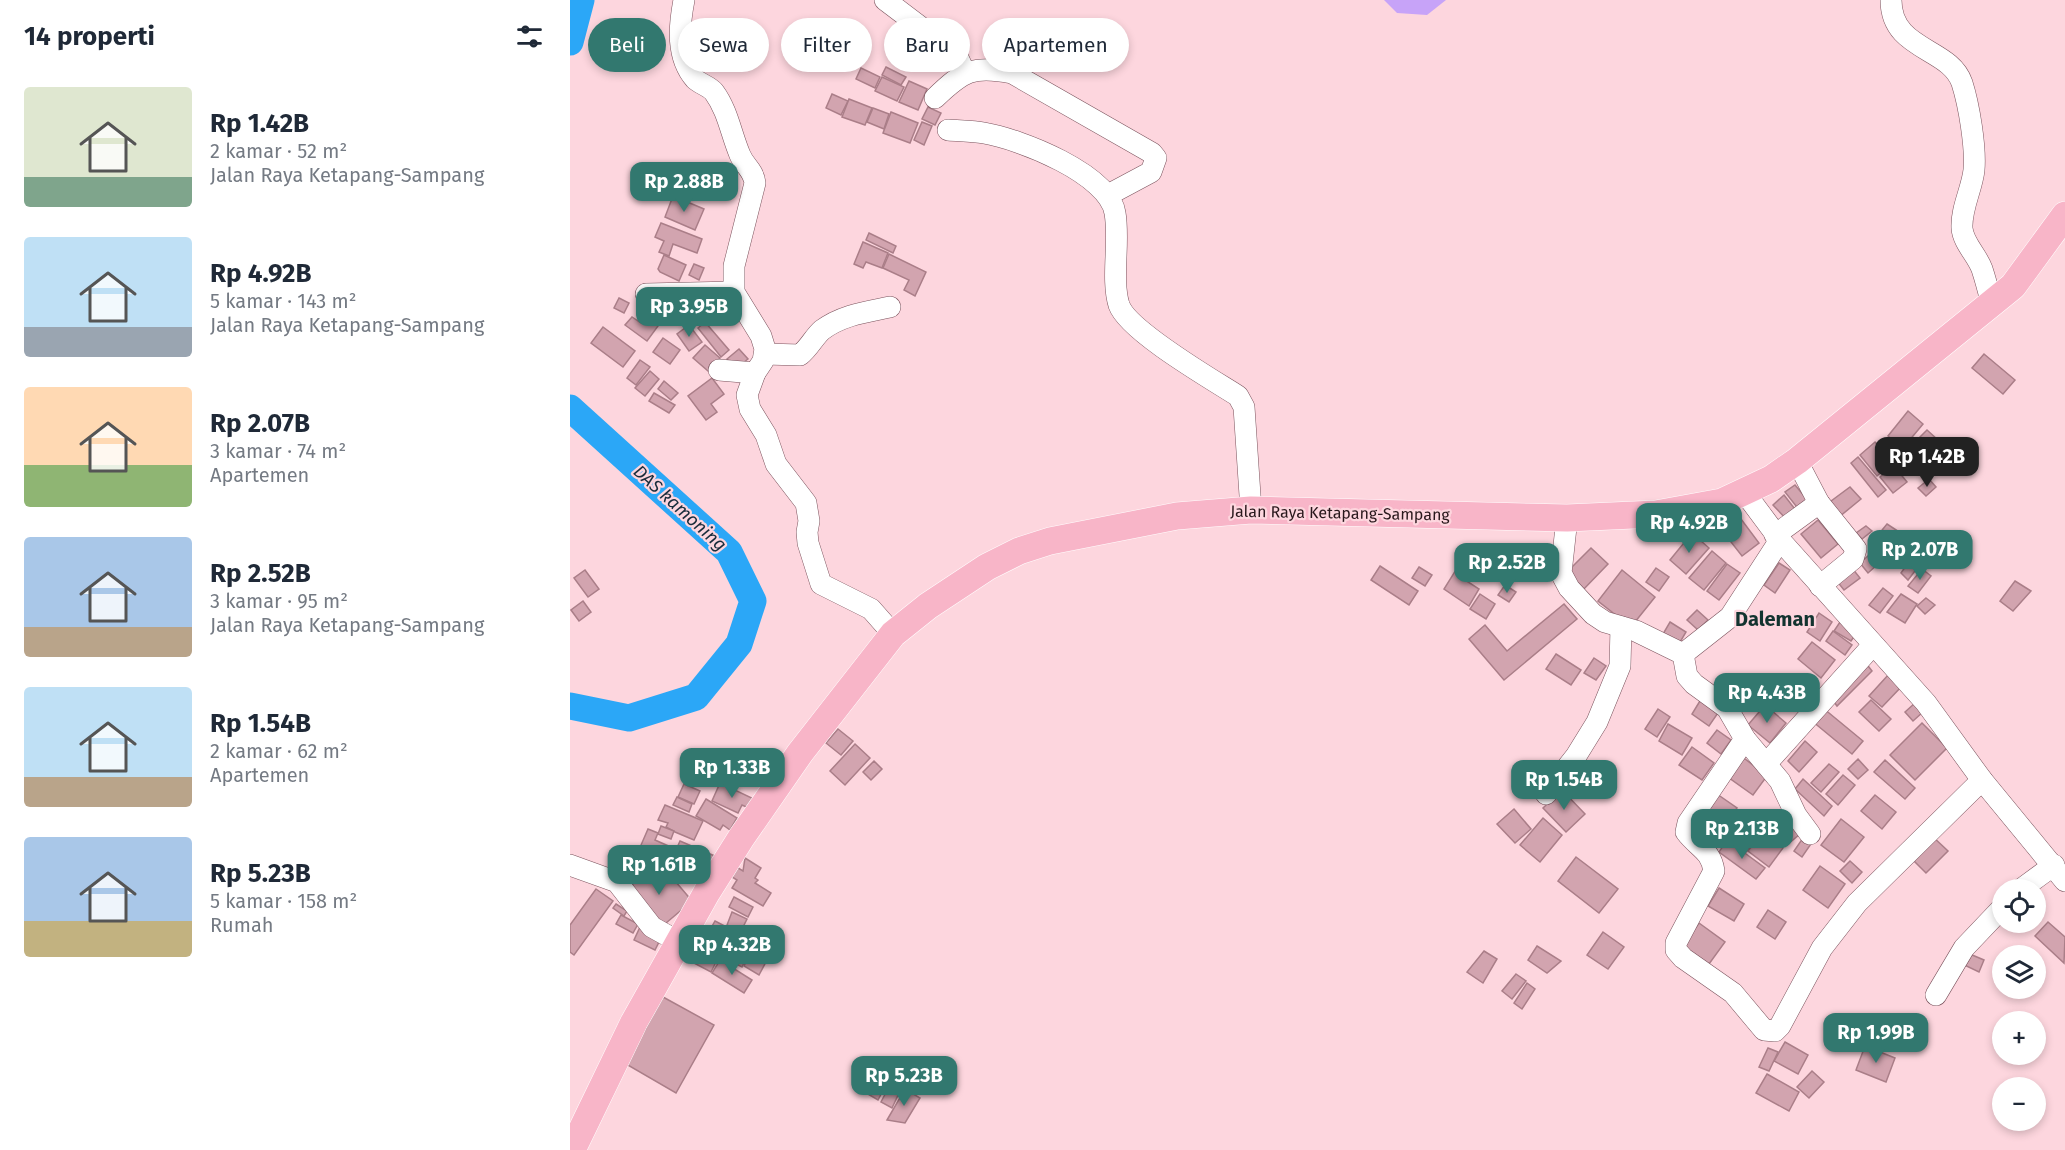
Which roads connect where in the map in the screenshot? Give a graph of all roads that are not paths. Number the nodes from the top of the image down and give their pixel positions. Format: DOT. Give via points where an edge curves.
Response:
graph roads {
  1 [pos="684,0"];
  2 [pos="885,0"];
  3 [pos="1891,0"];
  4 [pos="965,73"];
  5 [pos="935,98"];
  6 [pos="948,130"];
  7 [pos="1108,195"];
  8 [pos="2065,215"];
  9 [pos="734,292"];
  10 [pos="646,294"];
  11 [pos="1992,305"];
  12 [pos="890,307"];
  13 [pos="765,354"];
  14 [pos="719,370"];
  15 [pos="755,373"];
  16 [pos="1797,461"];
  17 [pos="1745,493"];
  18 [pos="1820,503"];
  19 [pos="1251,510"];
  20 [pos="1567,518"];
  21 [pos="1777,538"];
  22 [pos="1820,586"];
  23 [pos="1621,627"];
  24 [pos="893,634"];
  25 [pos="1873,645"];
  26 [pos="1683,654"];
  27 [pos="1745,739"];
  28 [pos="1766,764"];
  29 [pos="1982,780"];
  30 [pos="1546,794"];
  31 [pos="1810,834"];
  32 [pos="570,865"];
  33 [pos="2059,873"];
  34 [pos="2045,879"];
  35 [pos="1992,919"];
  36 [pos="679,942"];
  37 [pos="1935,995"];
  38 [pos="572,1150"];
  1 -- 9 [label="street" via="680,47 695,79 714,93 728,117 743,160 753,170 755,183 734,266"];
  2 -- 4 [label="street" via="951,50"];
  3 -- 11 [label="street" via="1891,9 1904,35 1956,72 1962,83 1974,171 1962,230 1982,268"];
  4 -- 5 [label="street"];
  4 -- 7 [label="street" via="987,68 1012,73 1152,153 1156,158 1150,172"];
  6 -- 7 [label="street" via="986,133 1036,149 1088,177"];
  7 -- 19 [label="street" via="1117,227 1119,306 1171,353 1238,396 1244,407"];
  8 -- 11 [label="main road, Jalan Raya Ketapang-Sampang" via="2025,271"];
  9 -- 10 [label="street"];
  9 -- 13 [label="street" via="761,336"];
  11 -- 16 [label="main road, Jalan Raya Ketapang-Sampang"];
  12 -- 13 [label="street" via="854,314 831,324 800,355"];
  13 -- 15 [label="street"];
  14 -- 15 [label="street"];
  15 -- 24 [label="street" via="747,395 750,409 766,435 776,464 806,503 808,543 821,584 871,609"];
  16 -- 17 [label="main road, Jalan Raya Ketapang-Sampang"];
  16 -- 18 [label="street"];
  17 -- 20 [label="main road, Jalan Raya Ketapang-Sampang" via="1722,502 1656,514"];
  17 -- 21 [label="street"];
  18 -- 21 [label="street"];
  18 -- 22 [label="street" via="1856,549 1853,559"];
  19 -- 20 [label="main road, Jalan Raya Ketapang-Sampang"];
  19 -- 24 [label="main road, Jalan Raya Ketapang-Sampang" via="1137,522 1019,550 957,586"];
  20 -- 23 [label="street" via="1564,580 1593,614"];
  21 -- 22 [label="street"];
  21 -- 26 [label="street" via="1730,616"];
  22 -- 25 [label="street"];
  23 -- 26 [label="street"];
  23 -- 30 [label="street" via="1620,666 1597,722"];
  24 -- 36 [label="main road, Jalan Raya Ketapang-Sampang" via="800,753 747,829"];
  25 -- 28 [label="street"];
  25 -- 29 [label="street" via="1926,703"];
  26 -- 27 [label="street" via="1687,676 1727,708"];
  27 -- 28 [label="street"];
  27 -- 29 [label="street" via="1688,823 1686,832 1706,849 1714,871 1676,943 1676,950 1733,993 1764,1030 1775,1031 1780,1026 1822,948 1857,903"];
  28 -- 31 [label="street"];
  29 -- 33 [label="street"];
  32 -- 36 [label="street" via="617,882 652,927"];
  33 -- 34 [label="street"];
  35 -- 37 [label="street" via="1964,948"];
  36 -- 38 [label="main road, Jalan Raya Ketapang-Sampang"];
}
